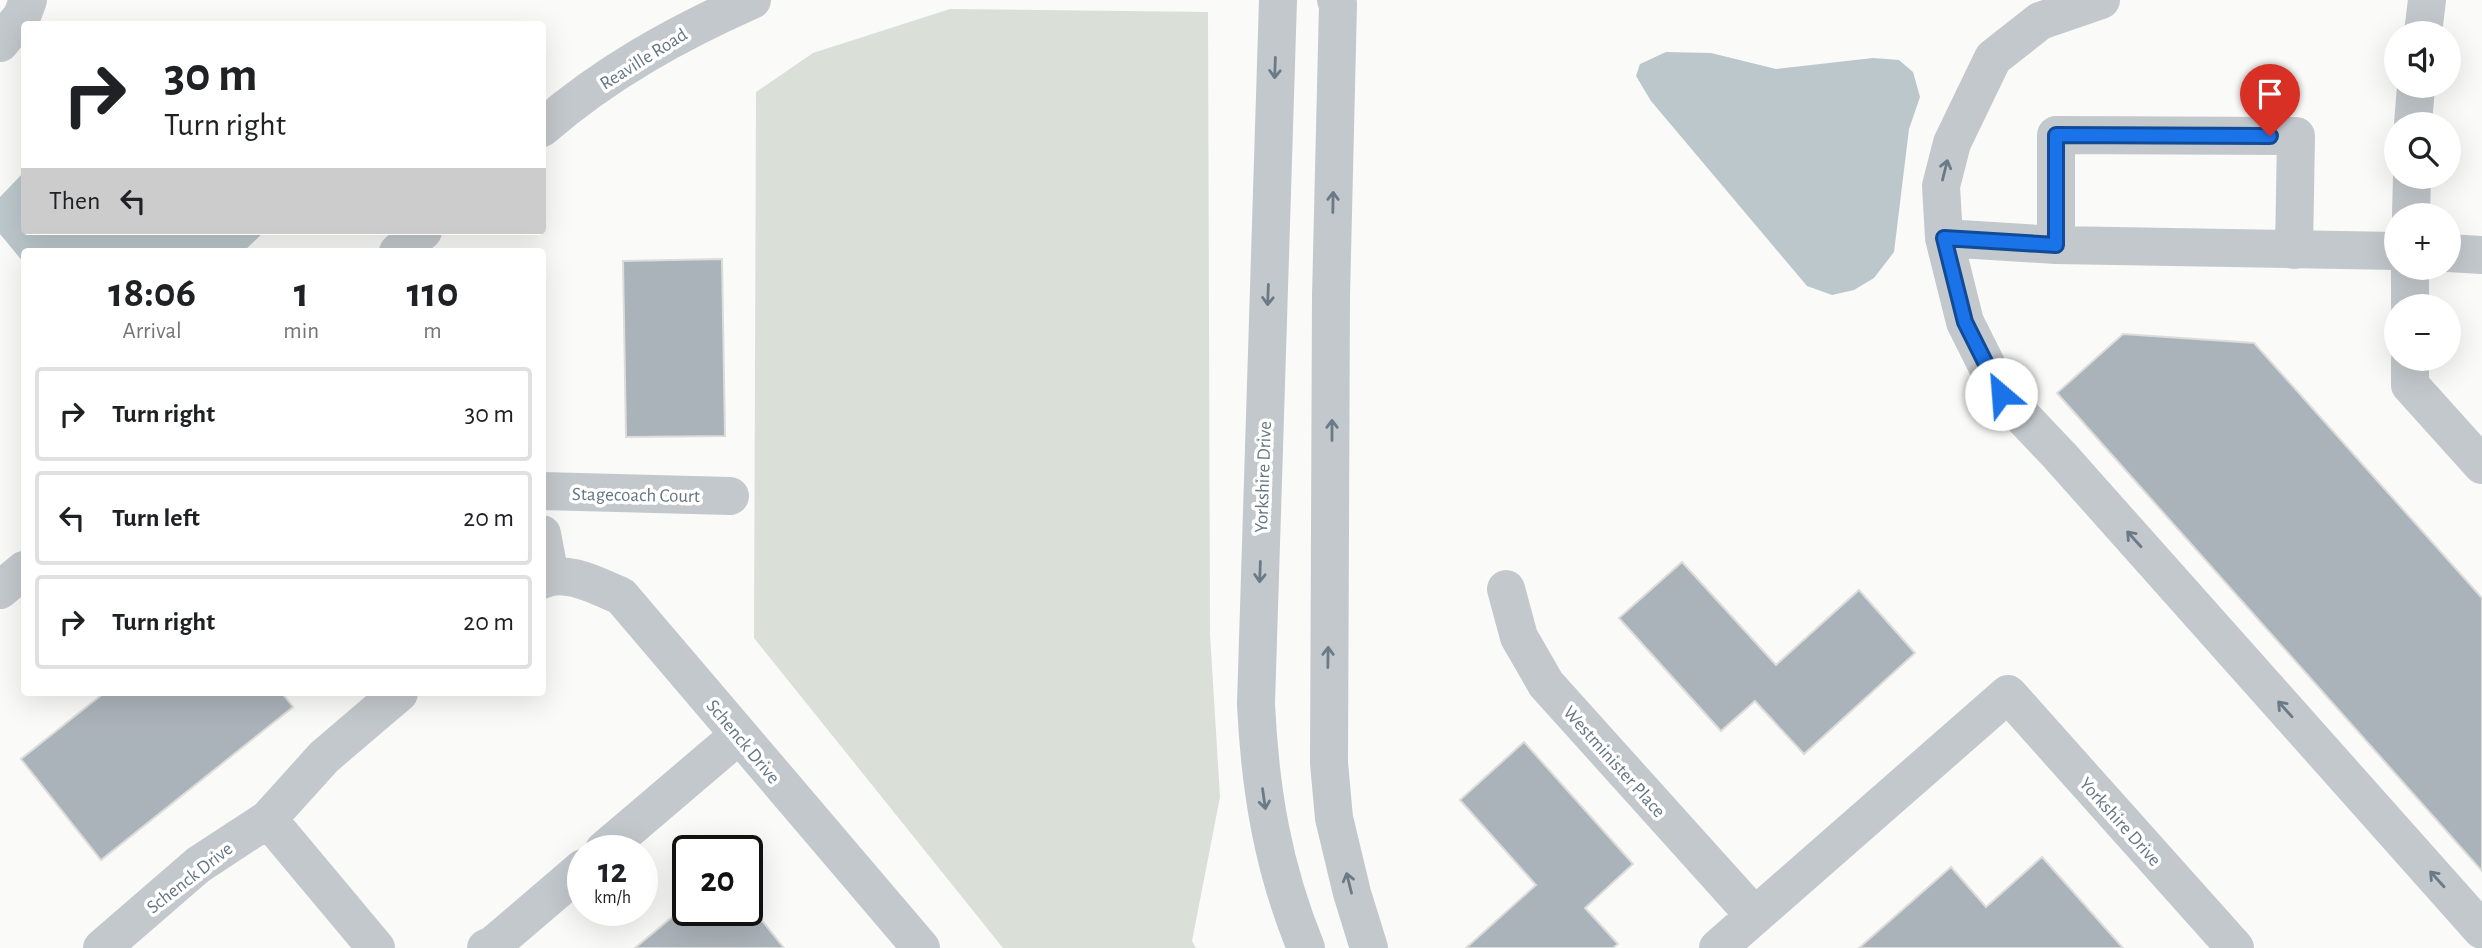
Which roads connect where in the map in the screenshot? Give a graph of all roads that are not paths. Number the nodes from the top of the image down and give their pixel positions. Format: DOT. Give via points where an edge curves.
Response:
graph roads {
  1 [pos="28,0"];
  2 [pos="752,0"];
  3 [pos="1278,0"];
  4 [pos="1336,0"];
  5 [pos="2101,0"];
  6 [pos="2427,0"];
  7 [pos="2424,21"];
  8 [pos="0,43"];
  9 [pos="546,125"];
  10 [pos="418,235"];
  11 [pos="1944,238"];
  12 [pos="2056,245"];
  13 [pos="403,248"];
  14 [pos="2294,250"];
  15 [pos="2384,251"];
  16 [pos="2461,254"];
  17 [pos="2482,255"];
  18 [pos="2410,371"];
  19 [pos="2482,466"];
  20 [pos="546,491"];
  21 [pos="730,496"];
  22 [pos="21,572"];
  23 [pos="546,578"];
  24 [pos="1506,589"];
  25 [pos="0,590"];
  26 [pos="395,696"];
  27 [pos="739,735"];
  28 [pos="268,819"];
  29 [pos="622,835"];
  30 [pos="567,883"];
  31 [pos="1754,915"];
  32 [pos="2482,930"];
  33 [pos="102,948"];
  34 [pos="376,948"];
  35 [pos="486,948"];
  36 [pos="921,948"];
  37 [pos="1306,948"];
  38 [pos="1369,948"];
  39 [pos="1718,948"];
  40 [pos="2235,948"];
  1 -- 8 [label="street" via="22,16"];
  2 -- 9 [label="street, Reaville Road" via="625,65"];
  3 -- 37 [label="street, Yorkshire Drive, one-way" via="1256,704 1260,766 1275,857"];
  38 -- 4 [label="street, one-way" via="1334,818 1329,763"];
  11 -- 5 [label="street, one-way" via="1941,186 1952,143 1993,58 2039,21"];
  6 -- 7 [label="street"];
  10 -- 13 [label="street"];
  11 -- 12 [label="street"];
  32 -- 11 [label="street, one-way" via="2001,394 1965,322"];
  12 -- 14 [label="street"];
  12 -- 14 [label="street" via="2056,135 2296,136"];
  14 -- 15 [label="street"];
  16 -- 17 [label="street"];
  18 -- 19 [label="street" via="2410,385"];
  20 -- 21 [label="street, Stagecoach Court"];
  22 -- 25 [label="street"];
  23 -- 27 [label="street, Schenck Drive" via="580,579 621,596"];
  24 -- 31 [label="street, Westminister Place" via="1519,637 1546,684"];
  26 -- 28 [label="street, Schenck Drive" via="324,757"];
  27 -- 29 [label="street"];
  27 -- 36 [label="street, Schenck Drive"];
  28 -- 33 [label="street, Schenck Drive" via="198,865"];
  28 -- 34 [label="street"];
  30 -- 35 [label="street"];
  31 -- 39 [label="street"];
  31 -- 40 [label="street, Yorkshire Drive" via="2008,694"];
}
